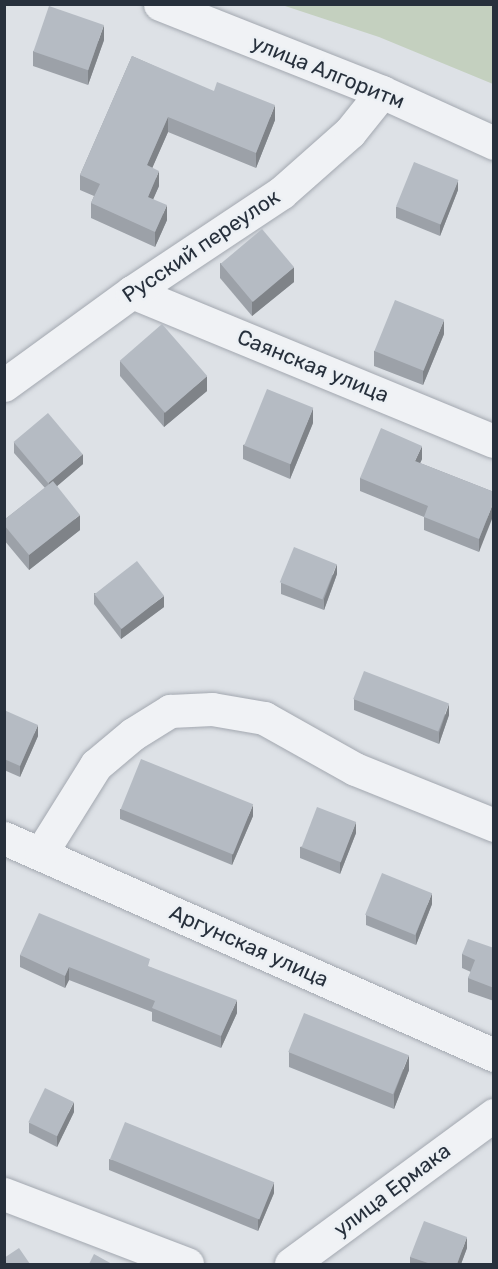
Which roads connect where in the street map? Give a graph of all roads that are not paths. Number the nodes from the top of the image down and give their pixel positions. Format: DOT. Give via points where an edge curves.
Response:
graph roads {
  1 [pos="160,4"];
  2 [pos="382,92"];
  3 [pos="494,143"];
  4 [pos="132,292"];
  5 [pos="4,385"];
  6 [pos="494,441"];
  7 [pos="494,825"];
  8 [pos="4,838"];
  9 [pos="41,853"];
  10 [pos="494,1055"];
  11 [pos="494,1115"];
  12 [pos="4,1194"];
  13 [pos="188,1264"];
  14 [pos="291,1264"];
  1 -- 2 [label="street, улица Алгоритм"];
  2 -- 3 [label="street, улица Алгоритм"];
  2 -- 4 [label="street, Русский переулок" via="350,132 281,193"];
  4 -- 5 [label="street, Русский переулок"];
  4 -- 6 [label="street, Саянская улица"];
  7 -- 9 [label="street" via="355,769 264,718 212,709 170,711 133,734 96,765"];
  8 -- 9 [label="street, Аргунская улица"];
  9 -- 10 [label="street, Аргунская улица"];
  11 -- 14 [label="street, улица Ермака"];
  12 -- 13 [label="street"];
}
